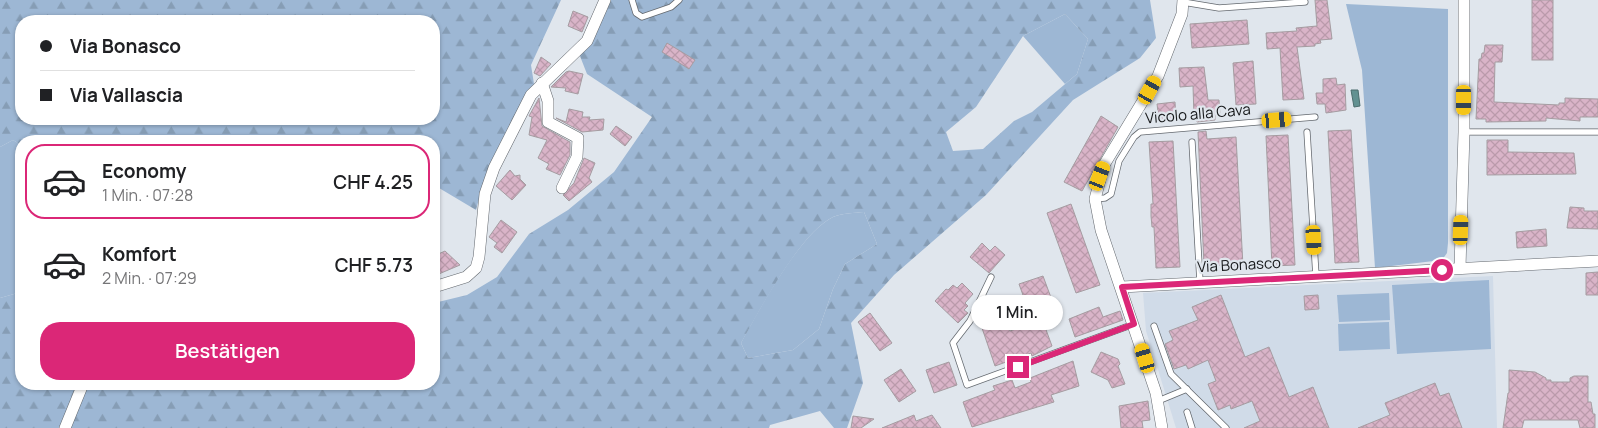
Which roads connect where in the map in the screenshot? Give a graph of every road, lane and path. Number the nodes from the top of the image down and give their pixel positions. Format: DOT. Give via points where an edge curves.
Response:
graph roads {
  1 [pos="606,0"];
  2 [pos="632,0"];
  3 [pos="679,0"];
  4 [pos="1464,0"];
  5 [pos="1183,1"];
  6 [pos="1305,2"];
  7 [pos="542,83"];
  8 [pos="1315,117"];
  9 [pos="1307,132"];
  10 [pos="1464,132"];
  11 [pos="1598,132"];
  12 [pos="1192,142"];
  13 [pos="562,188"];
  14 [pos="1095,199"];
  15 [pos="1598,261"];
  16 [pos="1460,268"];
  17 [pos="1316,276"];
  18 [pos="991,277"];
  19 [pos="1200,282"];
  20 [pos="440,286"];
  21 [pos="1122,287"];
  22 [pos="1134,324"];
  23 [pos="1154,326"];
  24 [pos="81,390"];
  25 [pos="1187,390"];
  26 [pos="1158,401"];
  27 [pos="1187,412"];
  28 [pos="65,428"];
  29 [pos="1162,428"];
  30 [pos="1192,428"];
  31 [pos="1226,428"];
  1 -- 7 [label="street" via="588,41"];
  2 -- 3 [label="lane" via="636,13 642,18"];
  4 -- 10 [label="street"];
  5 -- 6 [label="lane" via="1219,8"];
  5 -- 14 [label="street" via="1182,14 1158,76 1104,165"];
  7 -- 13 [label="street" via="548,101 548,122 578,138 577,157"];
  7 -- 20 [label="street" via="526,104 487,186 479,257 473,272"];
  8 -- 14 [label="lane, Vicolo alla Cava" via="1140,132 1119,161 1111,194"];
  9 -- 17 [label="lane"];
  10 -- 11 [label="lane"];
  10 -- 16 [label="street"];
  12 -- 19 [label="lane"];
  14 -- 21 [label="street" via="1101,230"];
  15 -- 16 [label="street, Via Bonasco"];
  16 -- 17 [label="street, Via Bonasco"];
  17 -- 19 [label="street, Via Bonasco"];
  18 -- 22 [label="lane" via="970,321 953,343 967,385"];
  19 -- 21 [label="street, Via Bonasco"];
  21 -- 22 [label="street"];
  22 -- 26 [label="street"];
  23 -- 25 [label="lane" via="1171,374"];
  24 -- 28 [label="street"];
  25 -- 26 [label="lane"];
  25 -- 31 [label="lane"];
  26 -- 29 [label="street"];
  27 -- 30 [label="lane"];
}
